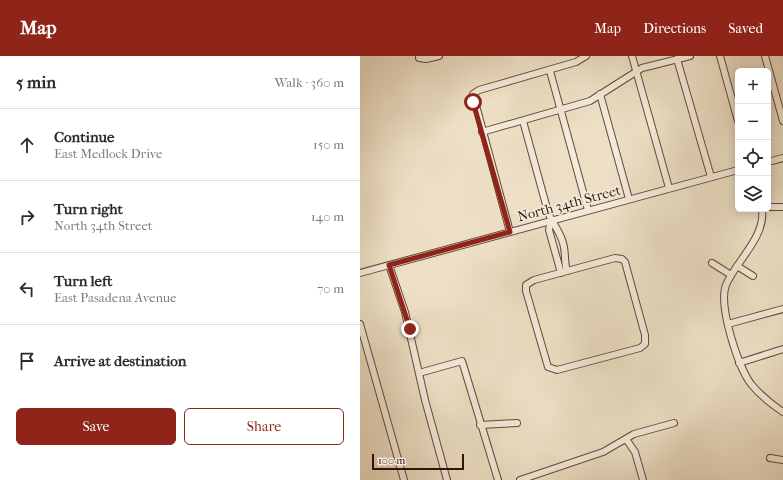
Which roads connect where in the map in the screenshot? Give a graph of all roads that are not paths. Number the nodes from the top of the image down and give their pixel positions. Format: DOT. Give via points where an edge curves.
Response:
graph roads {
  1 [pos="419,56"];
  2 [pos="439,56"];
  3 [pos="586,56"];
  4 [pos="632,56"];
  5 [pos="690,56"];
  6 [pos="720,56"];
  7 [pos="764,56"];
  8 [pos="677,59"];
  9 [pos="550,71"];
  10 [pos="636,72"];
  11 [pos="600,94"];
  12 [pos="735,109"];
  13 [pos="561,110"];
  14 [pos="523,121"];
  15 [pos="783,121"];
  16 [pos="482,132"];
  17 [pos="783,158"];
  18 [pos="771,161"];
  19 [pos="735,171"];
  20 [pos="711,177"];
  21 [pos="669,188"];
  22 [pos="629,199"];
  23 [pos="771,207"];
  24 [pos="783,208"];
  25 [pos="588,210"];
  26 [pos="762,212"];
  27 [pos="551,220"];
  28 [pos="510,232"];
  29 [pos="563,242"];
  30 [pos="553,245"];
  31 [pos="712,263"];
  32 [pos="389,265"];
  33 [pos="737,266"];
  34 [pos="564,272"];
  35 [pos="360,273"];
  36 [pos="731,275"];
  37 [pos="753,276"];
  38 [pos="783,309"];
  39 [pos="360,324"];
  40 [pos="728,324"];
  41 [pos="783,349"];
  42 [pos="739,363"];
  43 [pos="419,373"];
  44 [pos="783,412"];
  45 [pos="517,423"];
  46 [pos="674,423"];
  47 [pos="480,425"];
  48 [pos="626,438"];
  49 [pos="770,458"];
  50 [pos="783,460"];
  51 [pos="404,480"];
  52 [pos="447,480"];
  53 [pos="498,480"];
  54 [pos="520,480"];
  55 [pos="643,480"];
  1 -- 2 [label="street" via="426,59"];
  3 -- 9 [label="street"];
  4 -- 10 [label="street"];
  5 -- 8 [label="street"];
  6 -- 12 [label="street"];
  7 -- 15 [label="street"];
  8 -- 10 [label="street"];
  8 -- 20 [label="street"];
  9 -- 13 [label="street"];
  9 -- 16 [label="street" via="479,90 473,94"];
  10 -- 11 [label="street"];
  10 -- 21 [label="street"];
  11 -- 13 [label="street" via="590,101"];
  11 -- 22 [label="street"];
  13 -- 14 [label="street"];
  13 -- 25 [label="street"];
  14 -- 16 [label="street"];
  14 -- 27 [label="street"];
  16 -- 28 [label="street"];
  17 -- 18 [label="street"];
  19 -- 20 [label="street, North 34th Street"];
  20 -- 21 [label="street, North 34th Street"];
  21 -- 22 [label="street, North 34th Street"];
  22 -- 25 [label="street, North 34th Street"];
  23 -- 24 [label="street"];
  25 -- 27 [label="street, North 34th Street"];
  26 -- 33 [label="street" via="757,235"];
  27 -- 28 [label="street, North 34th Street"];
  27 -- 29 [label="street"];
  27 -- 30 [label="street" via="549,230"];
  28 -- 32 [label="street, North 34th Street"];
  29 -- 30 [label="street"];
  29 -- 34 [label="street"];
  30 -- 34 [label="street"];
  31 -- 36 [label="street"];
  32 -- 35 [label="street, North 34th Street"];
  32 -- 43 [label="street" via="405,312"];
  33 -- 36 [label="street"];
  33 -- 37 [label="street"];
  34 -- 34 [label="street" via="534,280 526,285 546,364 552,370 606,358 640,348 645,344 644,329 622,259 614,258"];
  36 -- 40 [label="street" via="725,287 723,302"];
  38 -- 40 [label="street"];
  39 -- 51 [label="street"];
  40 -- 42 [label="street"];
  41 -- 42 [label="street"];
  42 -- 44 [label="street" via="750,383"];
  43 -- 47 [label="street" via="462,361"];
  43 -- 52 [label="street" via="431,427"];
  45 -- 47 [label="street"];
  46 -- 48 [label="street"];
  47 -- 53 [label="street"];
  48 -- 54 [label="street" via="603,452"];
  48 -- 55 [label="street" via="635,452"];
  49 -- 50 [label="street"];
}
